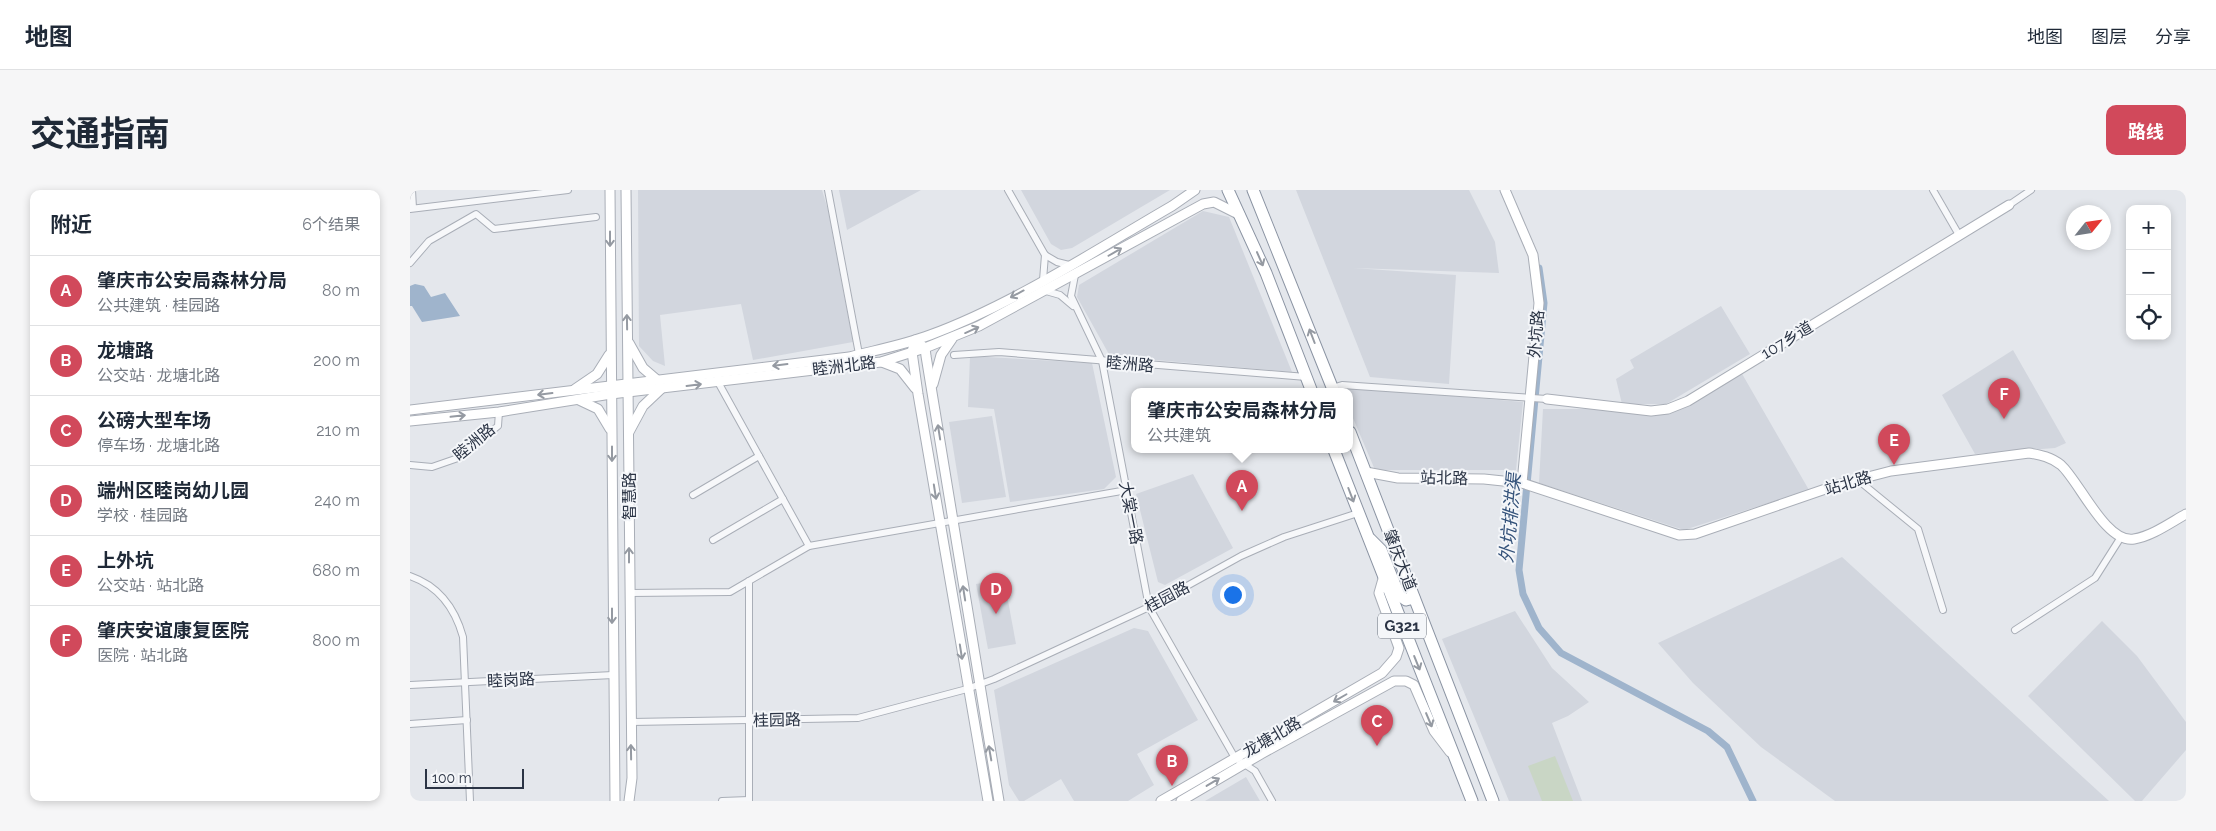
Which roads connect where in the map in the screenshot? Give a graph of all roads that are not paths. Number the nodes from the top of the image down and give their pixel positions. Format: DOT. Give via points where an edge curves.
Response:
graph roads {
  1 [pos="412,190"];
  2 [pos="568,190"];
  3 [pos="610,190"];
  4 [pos="626,190"];
  5 [pos="828,190"];
  6 [pos="1008,190"];
  7 [pos="1195,190"];
  8 [pos="1228,190"];
  9 [pos="1505,190"];
  10 [pos="1934,190"];
  11 [pos="2031,190"];
  12 [pos="1255,193"];
  13 [pos="2009,205"];
  14 [pos="1172,206"];
  15 [pos="412,208"];
  16 [pos="1240,215"];
  17 [pos="596,216"];
  18 [pos="1178,216"];
  19 [pos="1959,235"];
  20 [pos="1045,255"];
  21 [pos="410,263"];
  22 [pos="1069,265"];
  23 [pos="1075,275"];
  24 [pos="1043,280"];
  25 [pos="1046,291"];
  26 [pos="1074,307"];
  27 [pos="953,338"];
  28 [pos="915,340"];
  29 [pos="628,342"];
  30 [pos="924,348"];
  31 [pos="912,352"];
  32 [pos="611,353"];
  33 [pos="859,354"];
  34 [pos="954,355"];
  35 [pos="881,362"];
  36 [pos="1102,362"];
  37 [pos="1306,377"];
  38 [pos="657,380"];
  39 [pos="718,382"];
  40 [pos="628,388"];
  41 [pos="1310,388"];
  42 [pos="1332,388"];
  43 [pos="1337,388"];
  44 [pos="662,389"];
  45 [pos="932,389"];
  46 [pos="611,390"];
  47 [pos="572,391"];
  48 [pos="918,394"];
  49 [pos="1530,398"];
  50 [pos="1547,399"];
  51 [pos="576,400"];
  52 [pos="410,410"];
  53 [pos="499,412"];
  54 [pos="410,421"];
  55 [pos="611,431"];
  56 [pos="628,432"];
  57 [pos="1353,440"];
  58 [pos="1335,453"];
  59 [pos="759,456"];
  60 [pos="410,465"];
  61 [pos="1366,472"];
  62 [pos="1858,480"];
  63 [pos="1522,483"];
  64 [pos="1126,490"];
  65 [pos="693,495"];
  66 [pos="783,499"];
  67 [pos="1358,513"];
  68 [pos="2186,514"];
  69 [pos="952,521"];
  70 [pos="940,523"];
  71 [pos="1367,536"];
  72 [pos="2121,537"];
  73 [pos="713,540"];
  74 [pos="809,546"];
  75 [pos="410,576"];
  76 [pos="1383,579"];
  77 [pos="749,581"];
  78 [pos="630,593"];
  79 [pos="1414,598"];
  80 [pos="1149,607"];
  81 [pos="1943,610"];
  82 [pos="2015,630"];
  83 [pos="630,648"];
  84 [pos="613,649"];
  85 [pos="613,675"];
  86 [pos="465,682"];
  87 [pos="410,685"];
  88 [pos="978,685"];
  89 [pos="967,689"];
  90 [pos="1431,699"];
  91 [pos="467,720"];
  92 [pos="748,720"];
  93 [pos="631,722"];
  94 [pos="410,724"];
  95 [pos="1473,749"];
  96 [pos="1234,758"];
  97 [pos="1455,759"];
  98 [pos="1244,763"];
  99 [pos="632,778"];
  100 [pos="749,800"];
  101 [pos="470,801"];
  102 [pos="615,801"];
  103 [pos="629,801"];
  104 [pos="636,801"];
  105 [pos="722,801"];
  106 [pos="988,801"];
  107 [pos="999,801"];
  108 [pos="1161,801"];
  109 [pos="1181,801"];
  110 [pos="1272,801"];
  111 [pos="1472,801"];
  112 [pos="1493,801"];
  1 -- 15 [label="street"];
  2 -- 15 [label="street"];
  3 -- 32 [label="main road, 智慧路, one-way"];
  29 -- 4 [label="main road, 智慧路, one-way"];
  5 -- 33 [label="street"];
  6 -- 20 [label="street"];
  7 -- 14 [label="main road, 睦洲北路"];
  8 -- 16 [label="highway"];
  9 -- 49 [label="main road, 外坑路" via="1533,255 1539,303"];
  10 -- 19 [label="street"];
  11 -- 13 [label="street"];
  42 -- 12 [label="highway, one-way"];
  13 -- 19 [label="main road, 107乡道"];
  14 -- 18 [label="main road" via="1189,200 1191,203"];
  14 -- 22 [label="main road, 睦洲北路"];
  16 -- 18 [label="main road, 睦洲北路" via="1214,202"];
  16 -- 37 [label="highway, one-way"];
  17 -- 21 [label="street" via="494,228 476,214 429,241"];
  23 -- 18 [label="main road, 睦洲北路, one-way"];
  19 -- 50 [label="main road, 107乡道" via="1688,401 1668,409 1628,410"];
  20 -- 22 [label="street"];
  20 -- 24 [label="street"];
  22 -- 24 [label="main road, 睦洲北路"];
  23 -- 25 [label="main road, 睦洲北路"];
  23 -- 26 [label="street" via="1071,288"];
  24 -- 28 [label="main road, 睦洲北路, one-way" via="971,317"];
  25 -- 26 [label="street" via="1060,295"];
  27 -- 25 [label="main road, 睦洲北路, one-way"];
  26 -- 36 [label="street, 大棠一路"];
  27 -- 30 [label="main road, 睦洲北路"];
  27 -- 45 [label="main road" via="941,355"];
  28 -- 30 [label="main road"];
  28 -- 31 [label="main road"];
  28 -- 33 [label="main road, 睦洲北路"];
  29 -- 38 [label="main road" via="643,368"];
  29 -- 40 [label="main road, 智慧路"];
  30 -- 31 [label="main road, 睦洲北路"];
  30 -- 45 [label="main road"];
  31 -- 35 [label="main road, 睦洲北路"];
  31 -- 48 [label="main road"];
  32 -- 46 [label="main road, 智慧路"];
  32 -- 47 [label="main road" via="597,374"];
  33 -- 38 [label="main road, 睦洲北路, one-way"];
  34 -- 36 [label="street, 睦洲路" via="999,352"];
  35 -- 39 [label="main road, 睦洲北路"];
  35 -- 48 [label="main road" via="905,373"];
  36 -- 37 [label="street, 睦洲路"];
  36 -- 64 [label="street, 大棠一路"];
  37 -- 41 [label="highway"];
  38 -- 40 [label="main road, 睦洲北路"];
  44 -- 39 [label="main road, 睦洲北路, one-way"];
  39 -- 59 [label="street"];
  40 -- 44 [label="main road, 睦洲北路"];
  40 -- 46 [label="main road, 睦洲北路"];
  40 -- 56 [label="main road, 智慧路"];
  43 -- 49 [label="street" via="1342,385"];
  44 -- 56 [label="main road" via="643,406"];
  69 -- 45 [label="main road, one-way"];
  46 -- 47 [label="main road, 睦洲北路"];
  46 -- 51 [label="main road, 睦洲北路"];
  46 -- 55 [label="main road, 智慧路"];
  47 -- 52 [label="main road, 睦洲北路, one-way"];
  48 -- 70 [label="main road, one-way"];
  49 -- 50 [label="street"];
  49 -- 63 [label="main road, 外坑路"];
  51 -- 53 [label="main road, 睦洲北路"];
  51 -- 55 [label="main road" via="598,409"];
  54 -- 53 [label="main road, 睦洲北路, one-way"];
  53 -- 60 [label="street, 睦洲路" via="498,426 458,458 432,467"];
  55 -- 84 [label="main road, 智慧路, one-way"];
  78 -- 56 [label="main road, 智慧路, one-way"];
  57 -- 61 [label="highway, 肇庆大道 / G321"];
  58 -- 67 [label="highway, 肇庆大道 / G321, one-way"];
  59 -- 65 [label="street"];
  59 -- 66 [label="street"];
  61 -- 63 [label="main road, 站北路" via="1398,478"];
  61 -- 79 [label="highway, 肇庆大道 / G321"];
  62 -- 63 [label="main road, 站北路" via="1695,534 1678,535"];
  62 -- 72 [label="main road, 站北路" via="1891,471 1965,460 2029,453 2043,455 2062,466 2109,529"];
  62 -- 81 [label="street" via="1918,530"];
  64 -- 69 [label="street"];
  64 -- 80 [label="street, 大棠一路"];
  66 -- 73 [label="street"];
  66 -- 74 [label="street"];
  67 -- 71 [label="highway, 肇庆大道 / G321"];
  67 -- 80 [label="street, 桂园路" via="1284,537 1241,556"];
  68 -- 72 [label="main road" via="2150,534 2133,540"];
  69 -- 70 [label="street"];
  88 -- 69 [label="main road, one-way"];
  70 -- 74 [label="street"];
  70 -- 89 [label="main road, one-way"];
  71 -- 76 [label="highway, 肇庆大道 / G321"];
  71 -- 79 [label="highway" via="1381,550 1399,595 1406,600"];
  72 -- 82 [label="street" via="2095,578"];
  74 -- 77 [label="street"];
  75 -- 86 [label="street" via="422,580 447,600 458,617 463,637"];
  76 -- 90 [label="highway, 肇庆大道 / G321, one-way"];
  76 -- 96 [label="main road, 龙塘北路, one-way" via="1380,593 1399,648 1382,674"];
  77 -- 78 [label="street" via="730,592"];
  77 -- 92 [label="street"];
  78 -- 83 [label="main road, 智慧路"];
  79 -- 95 [label="highway, 肇庆大道 / G321"];
  80 -- 88 [label="street, 桂园路"];
  80 -- 96 [label="street, 大棠一路"];
  83 -- 84 [label="main road" via="625,653"];
  83 -- 93 [label="main road, 智慧路"];
  84 -- 85 [label="main road, 智慧路"];
  85 -- 86 [label="street, 睦岗路"];
  85 -- 102 [label="main road, 智慧路"];
  86 -- 87 [label="street, 睦岗路"];
  86 -- 91 [label="street"];
  88 -- 89 [label="street, 桂园路"];
  107 -- 88 [label="main road, one-way"];
  89 -- 92 [label="street, 桂园路" via="858,718"];
  89 -- 106 [label="main road"];
  90 -- 95 [label="highway" via="1437,693 1444,694 1460,734"];
  90 -- 97 [label="highway, 肇庆大道 / G321"];
  91 -- 94 [label="street"];
  91 -- 101 [label="street"];
  92 -- 93 [label="street, 桂园路"];
  92 -- 100 [label="street"];
  99 -- 93 [label="main road, 智慧路, one-way"];
  95 -- 112 [label="highway, 肇庆大道 / G321"];
  96 -- 98 [label="street"];
  96 -- 108 [label="main road, 龙塘北路"];
  98 -- 97 [label="main road, 龙塘北路, one-way" via="1388,683 1406,681 1414,686 1434,731"];
  97 -- 111 [label="highway, 肇庆大道 / G321"];
  109 -- 98 [label="main road, 龙塘北路, one-way"];
  98 -- 110 [label="street" via="1255,771"];
  99 -- 103 [label="main road, 智慧路"];
  99 -- 104 [label="main road"];
  100 -- 105 [label="street"];
}
